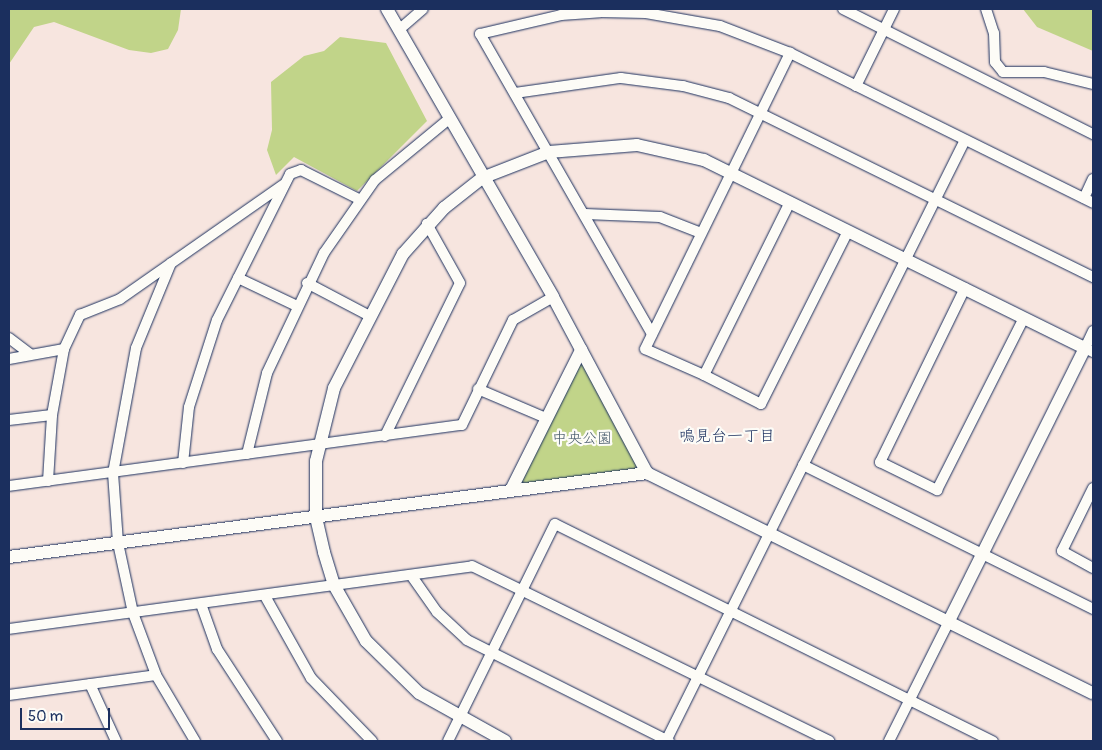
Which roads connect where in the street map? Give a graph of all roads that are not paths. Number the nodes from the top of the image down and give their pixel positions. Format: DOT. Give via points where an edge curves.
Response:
graph roads {
  1 [pos="387,9"];
  2 [pos="422,9"];
  3 [pos="843,9"];
  4 [pos="894,9"];
  5 [pos="986,9"];
  6 [pos="560,12"];
  7 [pos="690,13"];
  8 [pos="401,28"];
  9 [pos="884,29"];
  10 [pos="790,53"];
  11 [pos="1093,84"];
  12 [pos="856,86"];
  13 [pos="515,93"];
  14 [pos="761,112"];
  15 [pos="449,120"];
  16 [pos="1093,134"];
  17 [pos="965,140"];
  18 [pos="549,152"];
  19 [pos="730,172"];
  20 [pos="482,178"];
  21 [pos="1093,179"];
  22 [pos="283,185"];
  23 [pos="935,199"];
  24 [pos="359,200"];
  25 [pos="1088,201"];
  26 [pos="790,202"];
  27 [pos="586,214"];
  28 [pos="427,224"];
  29 [pos="848,231"];
  30 [pos="701,233"];
  31 [pos="905,260"];
  32 [pos="171,263"];
  33 [pos="1093,276"];
  34 [pos="238,278"];
  35 [pos="307,284"];
  36 [pos="965,288"];
  37 [pos="553,297"];
  38 [pos="296,306"];
  39 [pos="368,315"];
  40 [pos="1024,318"];
  41 [pos="1093,331"];
  42 [pos="652,334"];
  43 [pos="9,338"];
  44 [pos="64,349"];
  45 [pos="581,350"];
  46 [pos="1089,350"];
  47 [pos="30,354"];
  48 [pos="9,358"];
  49 [pos="704,375"];
  50 [pos="478,389"];
  51 [pos="52,415"];
  52 [pos="546,418"];
  53 [pos="9,420"];
  54 [pos="385,436"];
  55 [pos="318,445"];
  56 [pos="247,454"];
  57 [pos="183,463"];
  58 [pos="803,465"];
  59 [pos="113,473"];
  60 [pos="647,473"];
  61 [pos="48,481"];
  62 [pos="9,486"];
  63 [pos="1093,488"];
  64 [pos="511,490"];
  65 [pos="316,518"];
  66 [pos="769,532"];
  67 [pos="118,543"];
  68 [pos="983,554"];
  69 [pos="9,558"];
  70 [pos="1093,568"];
  71 [pos="411,574"];
  72 [pos="334,585"];
  73 [pos="522,590"];
  74 [pos="265,596"];
  75 [pos="201,604"];
  76 [pos="1093,609"];
  77 [pos="730,612"];
  78 [pos="133,613"];
  79 [pos="948,621"];
  80 [pos="9,629"];
  81 [pos="491,653"];
  82 [pos="156,675"];
  83 [pos="698,677"];
  84 [pos="90,684"];
  85 [pos="1093,693"];
  86 [pos="9,695"];
  87 [pos="909,700"];
  88 [pos="460,719"];
  89 [pos="116,741"];
  90 [pos="195,741"];
  91 [pos="277,741"];
  92 [pos="372,741"];
  93 [pos="448,741"];
  94 [pos="506,741"];
  95 [pos="667,741"];
  96 [pos="830,741"];
  97 [pos="889,741"];
  98 [pos="993,741"];
  1 -- 8 [label="street"];
  2 -- 8 [label="street"];
  3 -- 9 [label="street"];
  4 -- 9 [label="street"];
  5 -- 11 [label="street" via="994,33 995,62 1003,72 1051,73"];
  6 -- 7 [label="street"];
  6 -- 13 [label="street" via="480,34"];
  7 -- 10 [label="street"];
  8 -- 15 [label="street"];
  9 -- 12 [label="street"];
  9 -- 16 [label="street"];
  10 -- 12 [label="street"];
  10 -- 14 [label="street"];
  12 -- 17 [label="street"];
  13 -- 14 [label="street" via="596,79 653,80 729,98"];
  13 -- 18 [label="street"];
  14 -- 19 [label="street"];
  14 -- 23 [label="street"];
  15 -- 20 [label="street"];
  15 -- 24 [label="street" via="410,149"];
  17 -- 23 [label="street"];
  17 -- 25 [label="street"];
  18 -- 19 [label="street" via="637,146 704,160"];
  18 -- 20 [label="street"];
  18 -- 27 [label="street"];
  19 -- 26 [label="street"];
  19 -- 30 [label="street"];
  20 -- 28 [label="street"];
  20 -- 37 [label="street"];
  21 -- 25 [label="street"];
  22 -- 24 [label="street" via="290,174 300,170"];
  22 -- 32 [label="street"];
  22 -- 34 [label="street"];
  23 -- 31 [label="street"];
  23 -- 33 [label="street"];
  24 -- 35 [label="street"];
  26 -- 29 [label="street"];
  26 -- 49 [label="street"];
  27 -- 30 [label="street" via="660,216"];
  27 -- 42 [label="street"];
  28 -- 39 [label="street" via="403,254"];
  28 -- 54 [label="street" via="460,283"];
  29 -- 31 [label="street"];
  29 -- 49 [label="street" via="761,404"];
  30 -- 42 [label="street"];
  31 -- 36 [label="street"];
  31 -- 58 [label="street"];
  32 -- 44 [label="street" via="120,299 80,315"];
  32 -- 59 [label="street" via="136,348"];
  34 -- 38 [label="street"];
  34 -- 57 [label="street" via="196,378"];
  35 -- 38 [label="street"];
  35 -- 39 [label="street"];
  36 -- 40 [label="street"];
  36 -- 40 [label="street" via="880,462 937,490"];
  37 -- 45 [label="street"];
  37 -- 50 [label="street" via="513,320"];
  38 -- 56 [label="street" via="266,373"];
  39 -- 55 [label="street" via="334,388"];
  40 -- 46 [label="street"];
  41 -- 46 [label="street"];
  42 -- 49 [label="street" via="645,350"];
  43 -- 47 [label="street"];
  44 -- 47 [label="street"];
  44 -- 51 [label="street"];
  45 -- 52 [label="street"];
  45 -- 60 [label="street"];
  46 -- 68 [label="street"];
  47 -- 48 [label="street"];
  50 -- 52 [label="street"];
  50 -- 54 [label="street" via="462,425"];
  51 -- 53 [label="street"];
  51 -- 61 [label="street"];
  52 -- 64 [label="street"];
  54 -- 55 [label="street"];
  55 -- 56 [label="street"];
  55 -- 65 [label="street"];
  56 -- 57 [label="street"];
  57 -- 59 [label="street"];
  58 -- 66 [label="street"];
  58 -- 68 [label="street"];
  59 -- 61 [label="street"];
  59 -- 67 [label="street"];
  60 -- 64 [label="street"];
  60 -- 66 [label="street"];
  61 -- 62 [label="street"];
  63 -- 70 [label="street" via="1062,552"];
  64 -- 65 [label="street"];
  65 -- 67 [label="street"];
  65 -- 72 [label="street"];
  66 -- 77 [label="street"];
  66 -- 79 [label="street"];
  67 -- 69 [label="street"];
  67 -- 78 [label="street"];
  68 -- 76 [label="street"];
  68 -- 79 [label="street"];
  71 -- 72 [label="street"];
  71 -- 73 [label="street" via="472,566"];
  71 -- 81 [label="street" via="441,616"];
  72 -- 74 [label="street"];
  72 -- 88 [label="street" via="366,641 396,674"];
  73 -- 77 [label="street" via="555,524"];
  73 -- 81 [label="street"];
  73 -- 83 [label="street"];
  74 -- 75 [label="street"];
  74 -- 92 [label="street" via="311,678"];
  75 -- 78 [label="street"];
  75 -- 91 [label="street" via="217,649"];
  77 -- 83 [label="street"];
  77 -- 87 [label="street"];
  78 -- 80 [label="street"];
  78 -- 82 [label="street"];
  79 -- 85 [label="street"];
  79 -- 87 [label="street"];
  81 -- 88 [label="street"];
  81 -- 95 [label="street"];
  82 -- 84 [label="street"];
  82 -- 90 [label="street"];
  83 -- 95 [label="street"];
  83 -- 96 [label="street"];
  84 -- 86 [label="street"];
  84 -- 89 [label="street"];
  87 -- 97 [label="street"];
  87 -- 98 [label="street"];
  88 -- 93 [label="street"];
  88 -- 94 [label="street"];
}
